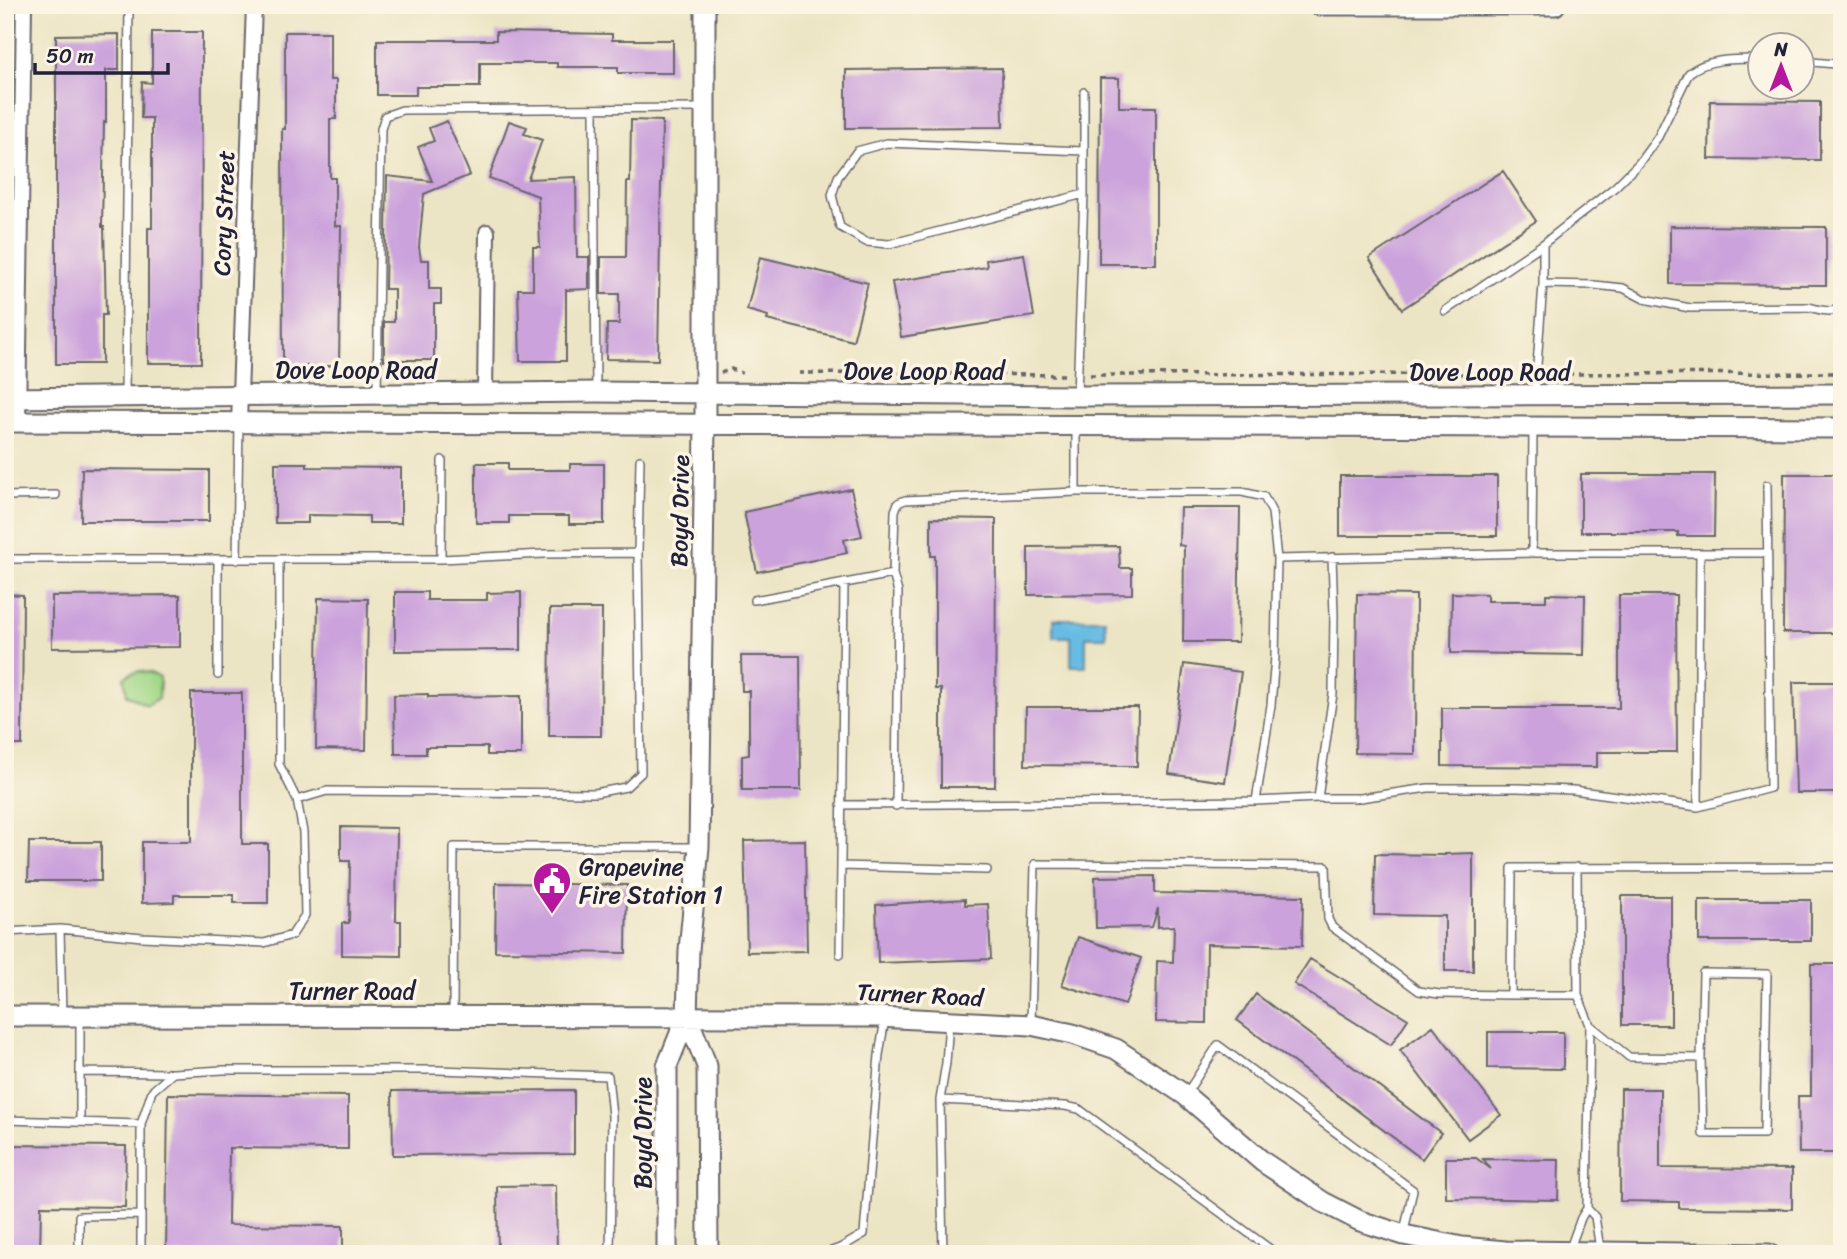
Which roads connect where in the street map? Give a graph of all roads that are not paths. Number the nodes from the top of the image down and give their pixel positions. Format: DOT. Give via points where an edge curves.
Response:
graph roads {
  1 [pos="24,5"];
  2 [pos="129,5"];
  3 [pos="254,5"];
  4 [pos="705,5"];
  5 [pos="1319,5"];
  6 [pos="1333,5"];
  7 [pos="1555,5"];
  8 [pos="1745,59"];
  9 [pos="1815,62"];
  10 [pos="1842,68"];
  11 [pos="1084,92"];
  12 [pos="705,108"];
  13 [pos="594,110"];
  14 [pos="1084,151"];
  15 [pos="1084,194"];
  16 [pos="487,232"];
  17 [pos="1542,244"];
  18 [pos="1542,284"];
  19 [pos="1842,307"];
  20 [pos="1445,311"];
  21 [pos="596,392"];
  22 [pos="376,394"];
  23 [pos="485,394"];
  24 [pos="705,394"];
  25 [pos="1842,394"];
  26 [pos="240,395"];
  27 [pos="125,396"];
  28 [pos="1077,396"];
  29 [pos="1535,396"];
  30 [pos="12,398"];
  31 [pos="12,422"];
  32 [pos="239,423"];
  33 [pos="705,424"];
  34 [pos="1076,424"];
  35 [pos="1533,428"];
  36 [pos="1842,428"];
  37 [pos="442,460"];
  38 [pos="640,460"];
  39 [pos="1767,485"];
  40 [pos="1076,492"];
  41 [pos="56,495"];
  42 [pos="5,496"];
  43 [pos="638,553"];
  44 [pos="1532,553"];
  45 [pos="1700,553"];
  46 [pos="1767,553"];
  47 [pos="1332,557"];
  48 [pos="5,559"];
  49 [pos="279,559"];
  50 [pos="441,559"];
  51 [pos="1277,559"];
  52 [pos="218,560"];
  53 [pos="237,560"];
  54 [pos="893,575"];
  55 [pos="844,583"];
  56 [pos="754,600"];
  57 [pos="218,675"];
  58 [pos="1318,798"];
  59 [pos="297,800"];
  60 [pos="1256,801"];
  61 [pos="841,805"];
  62 [pos="896,806"];
  63 [pos="1698,807"];
  64 [pos="699,847"];
  65 [pos="841,866"];
  66 [pos="1577,867"];
  67 [pos="1842,867"];
  68 [pos="987,870"];
  69 [pos="60,929"];
  70 [pos="5,932"];
  71 [pos="841,954"];
  72 [pos="1511,995"];
  73 [pos="1578,995"];
  74 [pos="5,1016"];
  75 [pos="71,1016"];
  76 [pos="453,1016"];
  77 [pos="687,1016"];
  78 [pos="885,1017"];
  79 [pos="949,1021"];
  80 [pos="1590,1024"];
  81 [pos="1031,1025"];
  82 [pos="1701,1058"];
  83 [pos="80,1072"];
  84 [pos="173,1073"];
  85 [pos="1185,1095"];
  86 [pos="940,1100"];
  87 [pos="5,1121"];
  88 [pos="79,1122"];
  89 [pos="141,1124"];
  90 [pos="1587,1208"];
  91 [pos="141,1215"];
  92 [pos="1404,1235"];
  93 [pos="1600,1251"];
  94 [pos="1569,1252"];
  95 [pos="79,1254"];
  96 [pos="141,1254"];
  97 [pos="610,1254"];
  98 [pos="667,1254"];
  99 [pos="708,1254"];
  100 [pos="823,1254"];
  101 [pos="943,1254"];
  102 [pos="1278,1254"];
  103 [pos="1769,1254"];
  1 -- 30 [label="street"];
  2 -- 27 [label="lane"];
  3 -- 26 [label="street, Cory Street"];
  4 -- 12 [label="main road, Boyd Drive"];
  5 -- 6 [label="main road"];
  6 -- 7 [label="main road"];
  8 -- 17 [label="lane" via="1698,65 1689,73 1658,137 1639,163"];
  9 -- 10 [label="lane"];
  11 -- 14 [label="lane"];
  12 -- 13 [label="lane"];
  12 -- 24 [label="main road, Boyd Drive"];
  13 -- 21 [label="lane"];
  13 -- 22 [label="lane" via="402,110 385,116 381,129"];
  14 -- 15 [label="lane"];
  14 -- 15 [label="lane" via="887,143 857,151 838,177 832,195 840,227 866,242 889,244"];
  15 -- 28 [label="lane"];
  16 -- 23 [label="street"];
  17 -- 18 [label="lane"];
  17 -- 20 [label="lane"];
  18 -- 19 [label="lane" via="1623,288 1644,299 1690,308 1837,311"];
  18 -- 29 [label="lane"];
  21 -- 23 [label="main road, Dove Loop Road"];
  21 -- 24 [label="main road, Dove Loop Road"];
  22 -- 23 [label="main road, Dove Loop Road"];
  22 -- 26 [label="main road, Dove Loop Road"];
  24 -- 28 [label="main road, Dove Loop Road"];
  24 -- 33 [label="main road, Boyd Drive"];
  25 -- 29 [label="main road, Dove Loop Road"];
  26 -- 27 [label="main road, Dove Loop Road"];
  26 -- 32 [label="street, Cory Street"];
  27 -- 30 [label="main road, Dove Loop Road"];
  28 -- 29 [label="main road, Dove Loop Road"];
  28 -- 34 [label="main road"];
  29 -- 35 [label="main road"];
  30 -- 31 [label="street"];
  31 -- 32 [label="main road"];
  32 -- 33 [label="main road"];
  32 -- 53 [label="lane"];
  33 -- 34 [label="main road"];
  33 -- 64 [label="main road, Boyd Drive"];
  34 -- 35 [label="main road"];
  34 -- 40 [label="lane"];
  35 -- 36 [label="main road"];
  35 -- 44 [label="lane"];
  37 -- 50 [label="lane"];
  38 -- 43 [label="lane"];
  39 -- 46 [label="lane"];
  40 -- 51 [label="lane" via="1242,492 1264,497 1272,512"];
  40 -- 54 [label="lane" via="898,503"];
  41 -- 42 [label="lane"];
  43 -- 50 [label="lane"];
  43 -- 59 [label="lane" via="641,773 625,787 596,793 327,790"];
  44 -- 45 [label="lane"];
  44 -- 47 [label="lane"];
  45 -- 46 [label="lane"];
  45 -- 63 [label="lane"];
  46 -- 63 [label="lane" via="1770,788"];
  47 -- 51 [label="lane"];
  47 -- 58 [label="lane" via="1332,694"];
  48 -- 52 [label="lane"];
  49 -- 50 [label="lane"];
  49 -- 53 [label="lane"];
  49 -- 59 [label="lane" via="279,764"];
  51 -- 60 [label="lane" via="1271,705"];
  52 -- 53 [label="lane"];
  52 -- 57 [label="lane"];
  54 -- 55 [label="lane"];
  54 -- 62 [label="lane" via="898,592"];
  55 -- 56 [label="lane"];
  55 -- 61 [label="lane"];
  58 -- 60 [label="lane"];
  58 -- 63 [label="lane" via="1360,799 1429,788 1517,788 1573,790"];
  59 -- 69 [label="lane" via="303,832 305,915 292,935 264,943"];
  60 -- 62 [label="lane"];
  61 -- 62 [label="lane"];
  61 -- 65 [label="lane"];
  64 -- 76 [label="lane" via="454,847"];
  64 -- 77 [label="main road, Boyd Drive"];
  65 -- 68 [label="lane"];
  65 -- 71 [label="lane"];
  66 -- 67 [label="lane"];
  66 -- 72 [label="lane" via="1512,868"];
  66 -- 73 [label="lane"];
  69 -- 70 [label="lane"];
  69 -- 75 [label="lane"];
  72 -- 73 [label="lane"];
  72 -- 81 [label="lane" via="1419,991 1332,927 1326,866 1035,864"];
  73 -- 80 [label="lane"];
  74 -- 75 [label="main road, Turner Road"];
  75 -- 76 [label="main road, Turner Road"];
  75 -- 83 [label="lane"];
  76 -- 77 [label="main road, Turner Road"];
  77 -- 78 [label="main road, Turner Road"];
  77 -- 98 [label="main road, Boyd Drive" via="667,1066"];
  77 -- 99 [label="main road, Boyd Drive" via="707,1066"];
  78 -- 79 [label="main road, Turner Road"];
  78 -- 100 [label="lane" via="864,1234"];
  79 -- 81 [label="main road, Turner Road"];
  79 -- 86 [label="lane"];
  80 -- 82 [label="lane" via="1629,1057"];
  80 -- 90 [label="lane"];
  81 -- 85 [label="main road, Turner Road" via="1116,1049"];
  82 -- 82 [label="lane" via="1703,1134 1764,1134 1767,974 1703,973"];
  83 -- 84 [label="lane"];
  83 -- 88 [label="lane"];
  84 -- 89 [label="lane" via="152,1091"];
  84 -- 97 [label="lane" via="438,1070 608,1076 612,1116"];
  85 -- 92 [label="main road, Turner Road" via="1263,1163 1323,1202 1360,1221"];
  85 -- 92 [label="lane" via="1218,1045 1413,1190"];
  86 -- 101 [label="lane"];
  86 -- 102 [label="lane" via="1079,1110"];
  87 -- 88 [label="lane"];
  88 -- 89 [label="lane"];
  89 -- 91 [label="lane"];
  90 -- 93 [label="lane" via="1595,1217"];
  90 -- 94 [label="lane"];
  91 -- 95 [label="lane" via="79,1216"];
  91 -- 96 [label="lane"];
  92 -- 94 [label="main road, Turner Road" via="1462,1247"];
  93 -- 94 [label="main road, Turner Road"];
  93 -- 103 [label="main road, Turner Road"];
}
